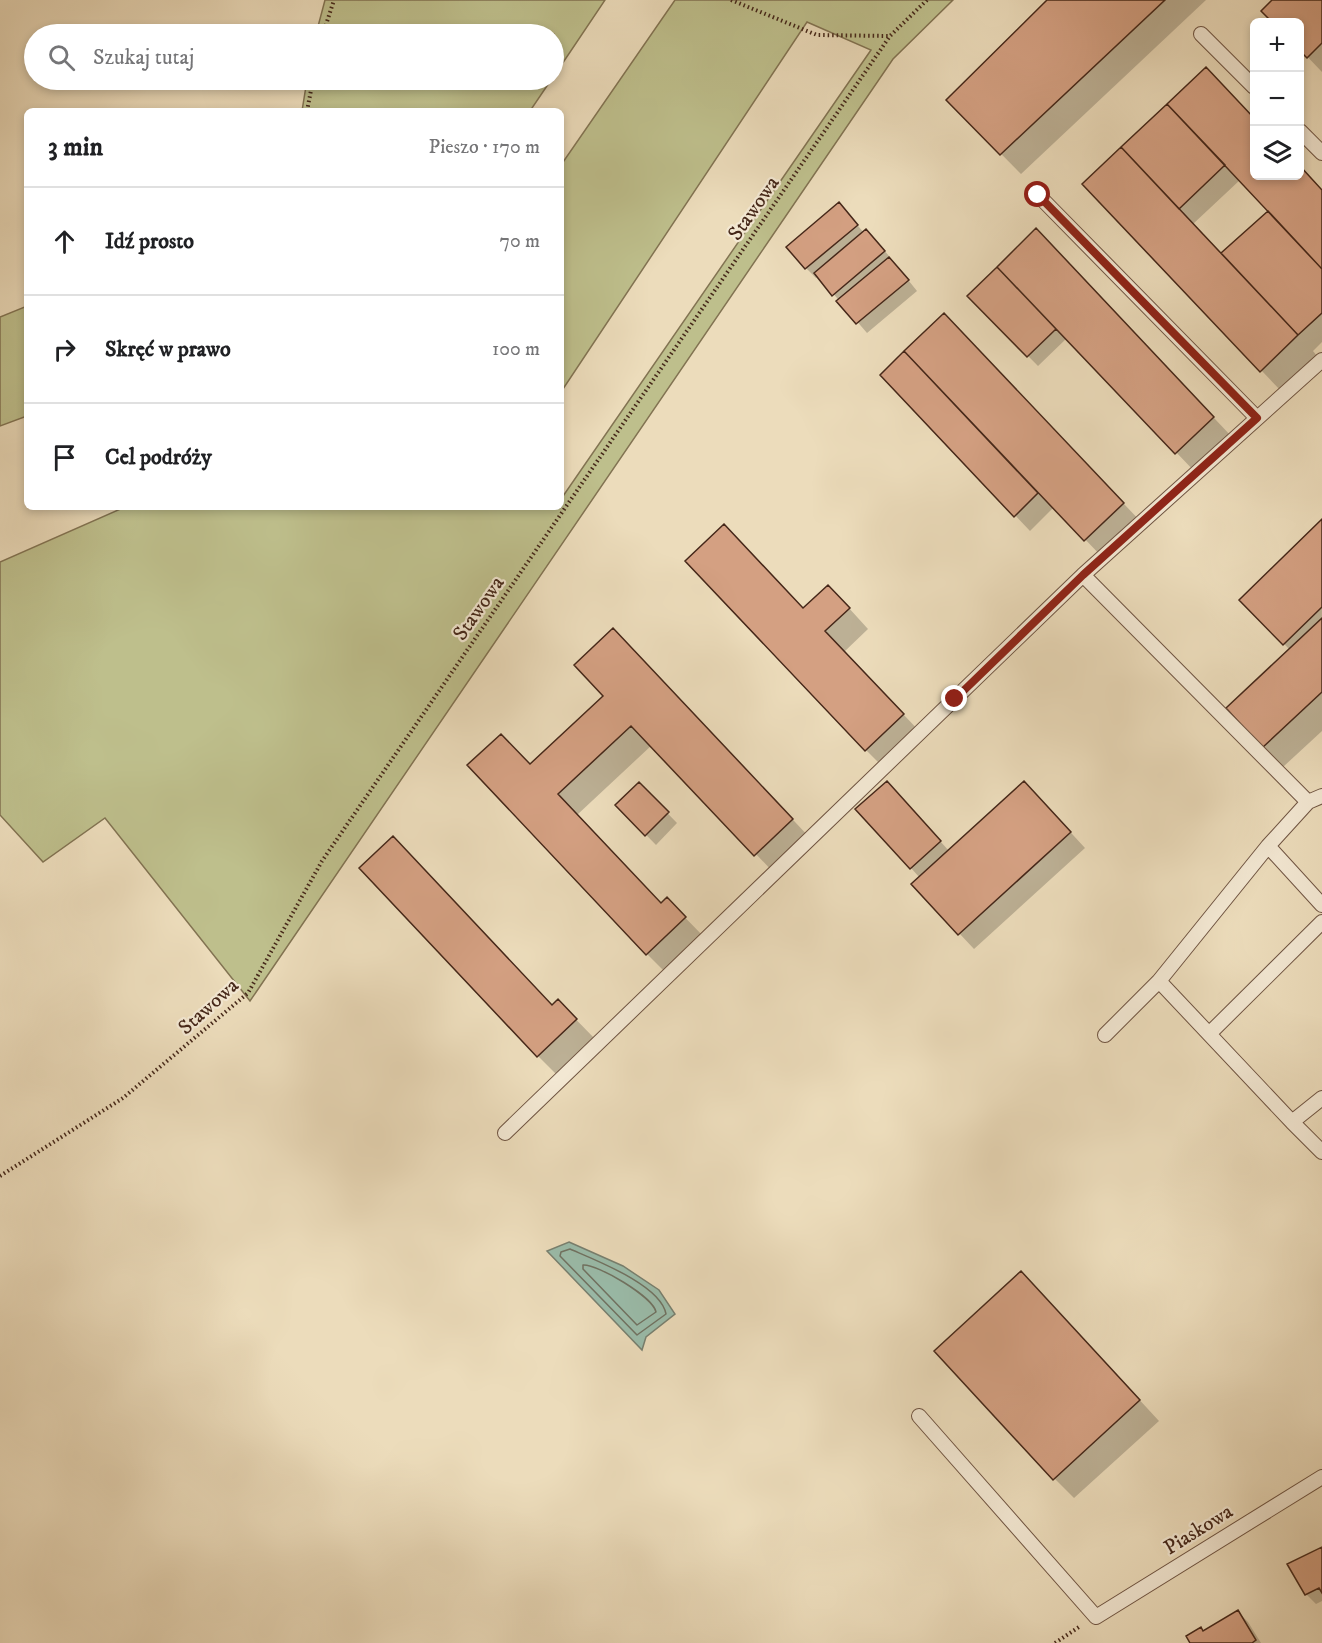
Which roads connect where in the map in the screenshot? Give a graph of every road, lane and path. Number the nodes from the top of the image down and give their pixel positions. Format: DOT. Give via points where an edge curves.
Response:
graph roads {
  1 [pos="334,0"];
  2 [pos="731,0"];
  3 [pos="927,0"];
  4 [pos="326,24"];
  5 [pos="1201,34"];
  6 [pos="890,36"];
  7 [pos="1250,83"];
  8 [pos="311,90"];
  9 [pos="308,108"];
  10 [pos="1304,136"];
  11 [pos="1322,153"];
  12 [pos="1038,195"];
  13 [pos="1322,360"];
  14 [pos="1257,418"];
  15 [pos="564,510"];
  16 [pos="564,510"];
  17 [pos="1083,575"];
  18 [pos="1322,796"];
  19 [pos="1308,801"];
  20 [pos="1268,846"];
  21 [pos="1322,905"];
  22 [pos="1322,922"];
  23 [pos="1159,981"];
  24 [pos="1209,1034"];
  25 [pos="1105,1035"];
  26 [pos="1322,1098"];
  27 [pos="1292,1122"];
  28 [pos="505,1133"];
  29 [pos="1322,1152"];
  30 [pos="0,1176"];
  31 [pos="919,1416"];
  32 [pos="1322,1477"];
  1 -- 4 [label="path"];
  2 -- 6 [label="path" via="817,35"];
  3 -- 6 [label="path, Stawowa"];
  5 -- 7 [label="lane"];
  6 -- 15 [label="path, Stawowa"];
  8 -- 9 [label="path"];
  10 -- 11 [label="lane"];
  12 -- 14 [label="lane"];
  13 -- 14 [label="lane"];
  14 -- 17 [label="lane"];
  16 -- 30 [label="path, Stawowa" via="322,861 248,993 123,1098"];
  17 -- 19 [label="lane"];
  17 -- 28 [label="lane"];
  18 -- 19 [label="lane"];
  19 -- 20 [label="lane"];
  20 -- 21 [label="lane"];
  20 -- 23 [label="lane"];
  22 -- 24 [label="lane"];
  23 -- 24 [label="lane"];
  23 -- 25 [label="lane"];
  24 -- 27 [label="lane"];
  26 -- 27 [label="lane"];
  27 -- 29 [label="lane"];
  31 -- 32 [label="lane, Piaskowa" via="1096,1617"];
}
